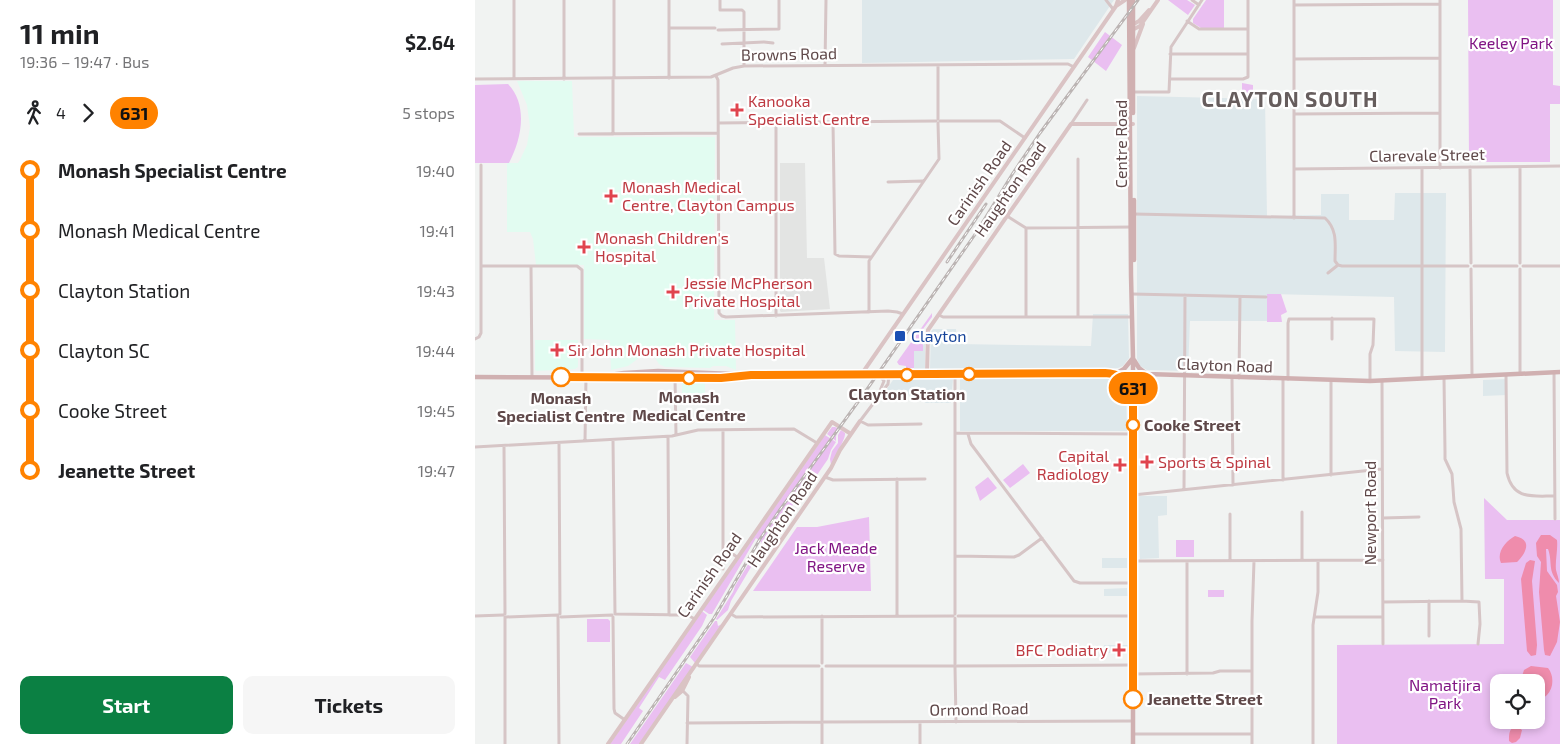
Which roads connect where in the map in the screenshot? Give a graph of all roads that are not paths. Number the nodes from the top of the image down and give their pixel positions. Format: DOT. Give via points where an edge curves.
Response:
graph roads {
  1 [pos="514,0"];
  2 [pos="564,0"];
  3 [pos="614,0"];
  4 [pos="669,0"];
  5 [pos="720,0"];
  6 [pos="779,0"];
  7 [pos="826,0"];
  8 [pos="1106,0"];
  9 [pos="1125,0"];
  10 [pos="1133,0"];
  11 [pos="1158,0"];
  12 [pos="1192,0"];
  13 [pos="1202,0"];
  14 [pos="1248,0"];
  15 [pos="1293,0"];
  16 [pos="1129,2"];
  17 [pos="1440,2"];
  18 [pos="1117,5"];
  19 [pos="1199,5"];
  20 [pos="1293,5"];
  21 [pos="1134,15"];
  22 [pos="1144,18"];
  23 [pos="1187,21"];
  24 [pos="669,28"];
  25 [pos="1132,28"];
  26 [pos="744,29"];
  27 [pos="1248,29"];
  28 [pos="744,42"];
  29 [pos="773,43"];
  30 [pos="723,44"];
  31 [pos="1134,48"];
  32 [pos="1170,54"];
  33 [pos="1249,54"];
  34 [pos="1439,58"];
  35 [pos="1294,59"];
  36 [pos="825,65"];
  37 [pos="938,65"];
  38 [pos="744,66"];
  39 [pos="1074,67"];
  40 [pos="716,76"];
  41 [pos="515,78"];
  42 [pos="564,78"];
  43 [pos="614,78"];
  44 [pos="669,78"];
  45 [pos="475,79"];
  46 [pos="1170,79"];
  47 [pos="1133,92"];
  48 [pos="1087,100"];
  49 [pos="1440,113"];
  50 [pos="1294,114"];
  51 [pos="938,121"];
  52 [pos="833,122"];
  53 [pos="719,123"];
  54 [pos="776,123"];
  55 [pos="1071,124"];
  56 [pos="1132,124"];
  57 [pos="718,133"];
  58 [pos="579,134"];
  59 [pos="613,134"];
  60 [pos="1025,138"];
  61 [pos="1078,159"];
  62 [pos="481,165"];
  63 [pos="1560,166"];
  64 [pos="1469,167"];
  65 [pos="1520,167"];
  66 [pos="1423,168"];
  67 [pos="1440,168"];
  68 [pos="1294,170"];
  69 [pos="923,181"];
  70 [pos="888,182"];
  71 [pos="475,190"];
  72 [pos="481,190"];
  73 [pos="1132,214"];
  74 [pos="1007,216"];
  75 [pos="1294,218"];
  76 [pos="1132,227"];
  77 [pos="1026,228"];
  78 [pos="1078,228"];
  79 [pos="475,242"];
  80 [pos="481,242"];
  81 [pos="871,257"];
  82 [pos="1338,265"];
  83 [pos="481,266"];
  84 [pos="531,266"];
  85 [pos="1422,266"];
  86 [pos="1471,266"];
  87 [pos="1520,266"];
  88 [pos="1560,266"];
  89 [pos="1328,273"];
  90 [pos="1132,291"];
  91 [pos="475,294"];
  92 [pos="481,294"];
  93 [pos="1185,295"];
  94 [pos="1239,297"];
  95 [pos="1266,297"];
  96 [pos="869,312"];
  97 [pos="903,314"];
  98 [pos="939,315"];
  99 [pos="777,316"];
  100 [pos="1026,316"];
  101 [pos="1078,316"];
  102 [pos="1132,317"];
  103 [pos="1332,318"];
  104 [pos="475,339"];
  105 [pos="1332,339"];
  106 [pos="1133,358"];
  107 [pos="1554,372"];
  108 [pos="1560,372"];
  109 [pos="1520,373"];
  110 [pos="877,374"];
  111 [pos="927,374"];
  112 [pos="955,374"];
  113 [pos="1116,374"];
  114 [pos="1133,374"];
  115 [pos="1149,374"];
  116 [pos="1506,374"];
  117 [pos="739,375"];
  118 [pos="861,375"];
  119 [pos="889,375"];
  120 [pos="1184,376"];
  121 [pos="1472,376"];
  122 [pos="475,377"];
  123 [pos="532,377"];
  124 [pos="584,377"];
  125 [pos="603,377"];
  126 [pos="675,378"];
  127 [pos="1232,378"];
  128 [pos="1239,378"];
  129 [pos="1444,378"];
  130 [pos="1285,379"];
  131 [pos="1422,379"];
  132 [pos="1331,381"];
  133 [pos="1369,381"];
  134 [pos="1382,381"];
  135 [pos="1133,388"];
  136 [pos="879,394"];
  137 [pos="860,421"];
  138 [pos="921,424"];
  139 [pos="723,430"];
  140 [pos="851,434"];
  141 [pos="956,434"];
  142 [pos="968,434"];
  143 [pos="1133,434"];
  144 [pos="676,435"];
  145 [pos="668,437"];
  146 [pos="613,440"];
  147 [pos="585,441"];
  148 [pos="559,443"];
  149 [pos="817,444"];
  150 [pos="504,446"];
  151 [pos="475,447"];
  152 [pos="1382,469"];
  153 [pos="1331,475"];
  154 [pos="825,477"];
  155 [pos="897,479"];
  156 [pos="925,479"];
  157 [pos="1283,480"];
  158 [pos="1233,485"];
  159 [pos="1184,490"];
  160 [pos="1133,495"];
  161 [pos="1554,496"];
  162 [pos="1302,512"];
  163 [pos="1230,514"];
  164 [pos="1419,517"];
  165 [pos="1383,518"];
  166 [pos="1555,519"];
  167 [pos="1042,538"];
  168 [pos="723,547"];
  169 [pos="955,556"];
  170 [pos="737,557"];
  171 [pos="1231,560"];
  172 [pos="1302,560"];
  173 [pos="1383,560"];
  174 [pos="1133,561"];
  175 [pos="1187,561"];
  176 [pos="1254,561"];
  177 [pos="1318,561"];
  178 [pos="723,569"];
  179 [pos="1133,583"];
  180 [pos="1429,601"];
  181 [pos="1461,601"];
  182 [pos="1383,602"];
  183 [pos="731,614"];
  184 [pos="614,615"];
  185 [pos="669,615"];
  186 [pos="475,616"];
  187 [pos="504,616"];
  188 [pos="559,616"];
  189 [pos="822,616"];
  190 [pos="897,616"];
  191 [pos="955,616"];
  192 [pos="1133,616"];
  193 [pos="1314,617"];
  194 [pos="1383,617"];
  195 [pos="693,620"];
  196 [pos="1429,636"];
  197 [pos="1383,644"];
  198 [pos="1478,644"];
  199 [pos="697,664"];
  200 [pos="1133,665"];
  201 [pos="822,666"];
  202 [pos="955,666"];
  203 [pos="1251,671"];
  204 [pos="1133,674"];
  205 [pos="1187,674"];
  206 [pos="681,689"];
  207 [pos="625,720"];
  208 [pos="1133,721"];
  209 [pos="822,722"];
  210 [pos="920,722"];
  211 [pos="956,722"];
  212 [pos="687,723"];
  213 [pos="1133,734"];
  214 [pos="1252,734"];
  215 [pos="505,744"];
  216 [pos="559,744"];
  217 [pos="608,744"];
  218 [pos="641,744"];
  219 [pos="687,744"];
  220 [pos="823,744"];
  221 [pos="920,744"];
  222 [pos="1133,744"];
  223 [pos="1252,744"];
  224 [pos="1313,744"];
  1 -- 41 [label="street"];
  2 -- 42 [label="street"];
  3 -- 43 [label="street"];
  4 -- 24 [label="street"];
  5 -- 26 [label="street" via="720,10 743,10"];
  6 -- 26 [label="street" via="779,29"];
  7 -- 36 [label="street"];
  8 -- 18 [label="street"];
  9 -- 18 [label="street, Carinish Road"];
  10 -- 21 [label="main road, Centre Road"];
  11 -- 22 [label="street"];
  12 -- 19 [label="street"];
  13 -- 19 [label="street"];
  14 -- 27 [label="street"];
  15 -- 20 [label="street"];
  16 -- 18 [label="street"];
  16 -- 25 [label="main road, Centre Road"];
  17 -- 20 [label="street"];
  17 -- 34 [label="street"];
  18 -- 39 [label="street, Carinish Road"];
  19 -- 23 [label="street"];
  20 -- 35 [label="street"];
  21 -- 22 [label="street"];
  21 -- 25 [label="main road, Centre Road"];
  22 -- 25 [label="street"];
  22 -- 31 [label="street"];
  23 -- 27 [label="street" via="1199,29"];
  23 -- 32 [label="street"];
  24 -- 26 [label="street"];
  24 -- 44 [label="street"];
  25 -- 31 [label="main road, Centre Road"];
  25 -- 56 [label="main road, Centre Road"];
  26 -- 28 [label="street"];
  27 -- 33 [label="street"];
  28 -- 29 [label="street"];
  28 -- 30 [label="street"];
  28 -- 38 [label="street"];
  31 -- 47 [label="main road, Centre Road"];
  32 -- 33 [label="street"];
  32 -- 46 [label="street"];
  33 -- 46 [label="street" via="1246,78"];
  34 -- 35 [label="street"];
  34 -- 49 [label="street"];
  35 -- 50 [label="street"];
  36 -- 37 [label="street, Browns Road"];
  36 -- 38 [label="street, Browns Road"];
  37 -- 39 [label="street, Browns Road" via="1063,64"];
  37 -- 51 [label="street"];
  38 -- 40 [label="street, Browns Road"];
  39 -- 60 [label="street, Carinish Road"];
  40 -- 44 [label="street, Browns Road"];
  40 -- 53 [label="street"];
  41 -- 42 [label="street, Browns Road"];
  41 -- 45 [label="street, Browns Road"];
  42 -- 43 [label="street, Browns Road"];
  43 -- 44 [label="street, Browns Road"];
  43 -- 59 [label="street"];
  46 -- 47 [label="street" via="1167,92"];
  47 -- 56 [label="main road, Centre Road"];
  48 -- 55 [label="street, Haughton Road"];
  49 -- 50 [label="street"];
  49 -- 67 [label="street"];
  50 -- 68 [label="street"];
  51 -- 52 [label="street"];
  51 -- 60 [label="street" via="1000,121"];
  51 -- 69 [label="street" via="939,159"];
  52 -- 54 [label="street"];
  52 -- 81 [label="street" via="835,254"];
  53 -- 54 [label="street"];
  53 -- 57 [label="street"];
  54 -- 99 [label="street"];
  55 -- 56 [label="street"];
  55 -- 74 [label="street, Haughton Road"];
  56 -- 73 [label="main road, Centre Road"];
  57 -- 59 [label="street"];
  57 -- 99 [label="street" via="719,314 726,317"];
  58 -- 59 [label="street"];
  60 -- 97 [label="street, Carinish Road"];
  61 -- 78 [label="street"];
  62 -- 72 [label="street"];
  63 -- 65 [label="street, Clarevale Street"];
  64 -- 65 [label="street, Clarevale Street"];
  64 -- 67 [label="street, Clarevale Street"];
  64 -- 86 [label="street"];
  65 -- 87 [label="street"];
  66 -- 67 [label="street, Clarevale Street"];
  66 -- 68 [label="street, Clarevale Street"];
  66 -- 85 [label="street"];
  68 -- 75 [label="street"];
  69 -- 70 [label="street"];
  69 -- 81 [label="street"];
  71 -- 72 [label="street"];
  72 -- 80 [label="street"];
  73 -- 75 [label="street"];
  73 -- 76 [label="main road, Centre Road"];
  74 -- 77 [label="street"];
  74 -- 98 [label="street, Haughton Road"];
  75 -- 82 [label="street" via="1325,218 1333,225"];
  76 -- 78 [label="street"];
  76 -- 90 [label="main road, Centre Road"];
  77 -- 78 [label="street"];
  77 -- 100 [label="street"];
  78 -- 101 [label="street"];
  79 -- 80 [label="street"];
  80 -- 83 [label="street"];
  81 -- 96 [label="street"];
  82 -- 85 [label="street"];
  82 -- 89 [label="street"];
  83 -- 84 [label="street"];
  83 -- 92 [label="street"];
  84 -- 123 [label="street"];
  84 -- 124 [label="street" via="577,266 582,270"];
  85 -- 86 [label="street"];
  85 -- 131 [label="street"];
  86 -- 87 [label="street"];
  86 -- 121 [label="street"];
  87 -- 88 [label="street"];
  87 -- 109 [label="street"];
  90 -- 93 [label="street"];
  90 -- 102 [label="main road, Centre Road"];
  91 -- 92 [label="street"];
  92 -- 104 [label="street" via="481,335"];
  93 -- 94 [label="street"];
  93 -- 120 [label="street"];
  94 -- 95 [label="street"];
  94 -- 128 [label="street"];
  96 -- 97 [label="street"];
  96 -- 99 [label="street"];
  97 -- 118 [label="street, Carinish Road"];
  98 -- 100 [label="street"];
  98 -- 111 [label="street, Haughton Road" via="927,334"];
  100 -- 101 [label="street"];
  101 -- 102 [label="street"];
  102 -- 106 [label="main road, Centre Road"];
  103 -- 105 [label="street"];
  103 -- 130 [label="street" via="1289,319"];
  103 -- 133 [label="street" via="1374,319"];
  106 -- 113 [label="main road"];
  106 -- 114 [label="main road, Centre Road"];
  106 -- 115 [label="main road" via="1139,368"];
  107 -- 108 [label="main road, Clayton Road"];
  107 -- 109 [label="main road, Clayton Road"];
  107 -- 161 [label="street"];
  109 -- 116 [label="main road, Clayton Road"];
  110 -- 118 [label="main road, Clayton Road"];
  110 -- 119 [label="main road, Clayton Road"];
  110 -- 136 [label="street" via="884,381"];
  111 -- 112 [label="main road, Clayton Road"];
  111 -- 119 [label="main road, Clayton Road"];
  112 -- 113 [label="main road, Clayton Road"];
  112 -- 141 [label="street"];
  113 -- 114 [label="main road, Clayton Road"];
  113 -- 135 [label="main road"];
  114 -- 115 [label="main road, Clayton Road"];
  114 -- 135 [label="main road, Centre Road"];
  115 -- 120 [label="main road, Clayton Road"];
  115 -- 135 [label="main road"];
  116 -- 121 [label="main road, Clayton Road"];
  116 -- 161 [label="street" via="1509,483 1521,494"];
  117 -- 118 [label="main road, Clayton Road"];
  117 -- 125 [label="main road, Clayton Road" via="658,371"];
  117 -- 126 [label="main road, Clayton Road"];
  119 -- 136 [label="street, Haughton Road" via="888,384"];
  120 -- 127 [label="main road, Clayton Road"];
  120 -- 159 [label="street"];
  121 -- 129 [label="main road, Clayton Road"];
  122 -- 123 [label="main road, Clayton Road"];
  123 -- 124 [label="main road, Clayton Road"];
  124 -- 125 [label="main road, Clayton Road"];
  124 -- 147 [label="street"];
  125 -- 126 [label="main road, Clayton Road"];
  126 -- 144 [label="street"];
  127 -- 128 [label="main road, Clayton Road"];
  127 -- 158 [label="street"];
  128 -- 130 [label="main road, Clayton Road"];
  129 -- 131 [label="main road, Clayton Road"];
  129 -- 181 [label="street" via="1445,459 1452,474 1454,502 1461,529"];
  130 -- 132 [label="main road, Clayton Road"];
  130 -- 157 [label="street"];
  131 -- 134 [label="main road, Clayton Road"];
  132 -- 133 [label="main road, Clayton Road"];
  132 -- 153 [label="street"];
  133 -- 134 [label="main road, Clayton Road"];
  134 -- 152 [label="street, Newport Road"];
  135 -- 143 [label="main road, Centre Road"];
  136 -- 137 [label="street, Haughton Road"];
  137 -- 138 [label="street" via="868,425"];
  137 -- 140 [label="street, Haughton Road"];
  139 -- 144 [label="street" via="695,430"];
  139 -- 149 [label="street" via="796,429"];
  139 -- 168 [label="street"];
  140 -- 149 [label="street, Carinish Road" via="832,422"];
  140 -- 154 [label="street, Haughton Road"];
  141 -- 142 [label="street"];
  141 -- 169 [label="street"];
  142 -- 143 [label="street"];
  142 -- 167 [label="street" via="971,444"];
  143 -- 160 [label="main road, Centre Road"];
  144 -- 145 [label="street"];
  145 -- 146 [label="street"];
  145 -- 185 [label="street"];
  146 -- 147 [label="street"];
  146 -- 184 [label="street"];
  147 -- 148 [label="street"];
  148 -- 150 [label="street"];
  148 -- 188 [label="street"];
  149 -- 170 [label="street, Carinish Road"];
  150 -- 151 [label="street"];
  150 -- 187 [label="street"];
  152 -- 153 [label="street"];
  152 -- 165 [label="street, Newport Road"];
  153 -- 157 [label="street"];
  154 -- 155 [label="street" via="833,480"];
  154 -- 183 [label="street, Haughton Road"];
  155 -- 156 [label="street"];
  155 -- 190 [label="street"];
  157 -- 158 [label="street"];
  158 -- 159 [label="street"];
  159 -- 160 [label="street"];
  160 -- 174 [label="main road, Centre Road"];
  161 -- 166 [label="street"];
  162 -- 172 [label="street"];
  163 -- 171 [label="street"];
  164 -- 165 [label="street"];
  165 -- 173 [label="street, Newport Road"];
  167 -- 169 [label="street" via="1014,557"];
  167 -- 179 [label="street" via="1074,581"];
  168 -- 170 [label="street"];
  168 -- 178 [label="street"];
  169 -- 191 [label="street"];
  170 -- 195 [label="street, Carinish Road"];
  171 -- 175 [label="street"];
  171 -- 176 [label="street"];
  172 -- 176 [label="street"];
  172 -- 177 [label="street"];
  173 -- 177 [label="street"];
  173 -- 182 [label="street, Newport Road"];
  174 -- 175 [label="street"];
  174 -- 179 [label="main road, Centre Road"];
  175 -- 205 [label="street"];
  176 -- 203 [label="street"];
  177 -- 193 [label="street"];
  179 -- 192 [label="main road, Centre Road"];
  180 -- 181 [label="street"];
  180 -- 182 [label="street"];
  180 -- 196 [label="street"];
  181 -- 198 [label="street" via="1480,604"];
  182 -- 194 [label="street, Newport Road"];
  183 -- 189 [label="street"];
  183 -- 199 [label="street, Haughton Road"];
  184 -- 185 [label="street"];
  184 -- 188 [label="street"];
  184 -- 207 [label="street" via="615,712"];
  185 -- 195 [label="street" via="683,615"];
  186 -- 187 [label="street"];
  187 -- 188 [label="street"];
  187 -- 215 [label="street"];
  188 -- 216 [label="street"];
  189 -- 190 [label="street"];
  189 -- 201 [label="street"];
  190 -- 191 [label="street"];
  191 -- 192 [label="street"];
  191 -- 202 [label="street"];
  192 -- 200 [label="main road, Centre Road"];
  193 -- 194 [label="street"];
  193 -- 224 [label="street"];
  194 -- 197 [label="street, Newport Road"];
  195 -- 207 [label="street, Carinish Road"];
  199 -- 201 [label="street"];
  199 -- 206 [label="street, Haughton Road"];
  200 -- 202 [label="street"];
  200 -- 204 [label="main road, Centre Road"];
  201 -- 202 [label="street"];
  201 -- 209 [label="street"];
  202 -- 211 [label="street"];
  203 -- 205 [label="street"];
  203 -- 214 [label="street"];
  204 -- 205 [label="street"];
  204 -- 208 [label="main road, Centre Road"];
  206 -- 212 [label="street" via="687,695"];
  206 -- 218 [label="street, Haughton Road"];
  207 -- 217 [label="street, Carinish Road"];
  208 -- 211 [label="street, Ormond Road"];
  208 -- 213 [label="main road, Centre Road"];
  209 -- 210 [label="street, Ormond Road"];
  209 -- 212 [label="street, Ormond Road"];
  209 -- 220 [label="street"];
  210 -- 211 [label="street, Ormond Road"];
  210 -- 221 [label="street"];
  212 -- 219 [label="street"];
  213 -- 214 [label="street"];
  213 -- 222 [label="main road, Centre Road"];
  214 -- 223 [label="street"];
}
